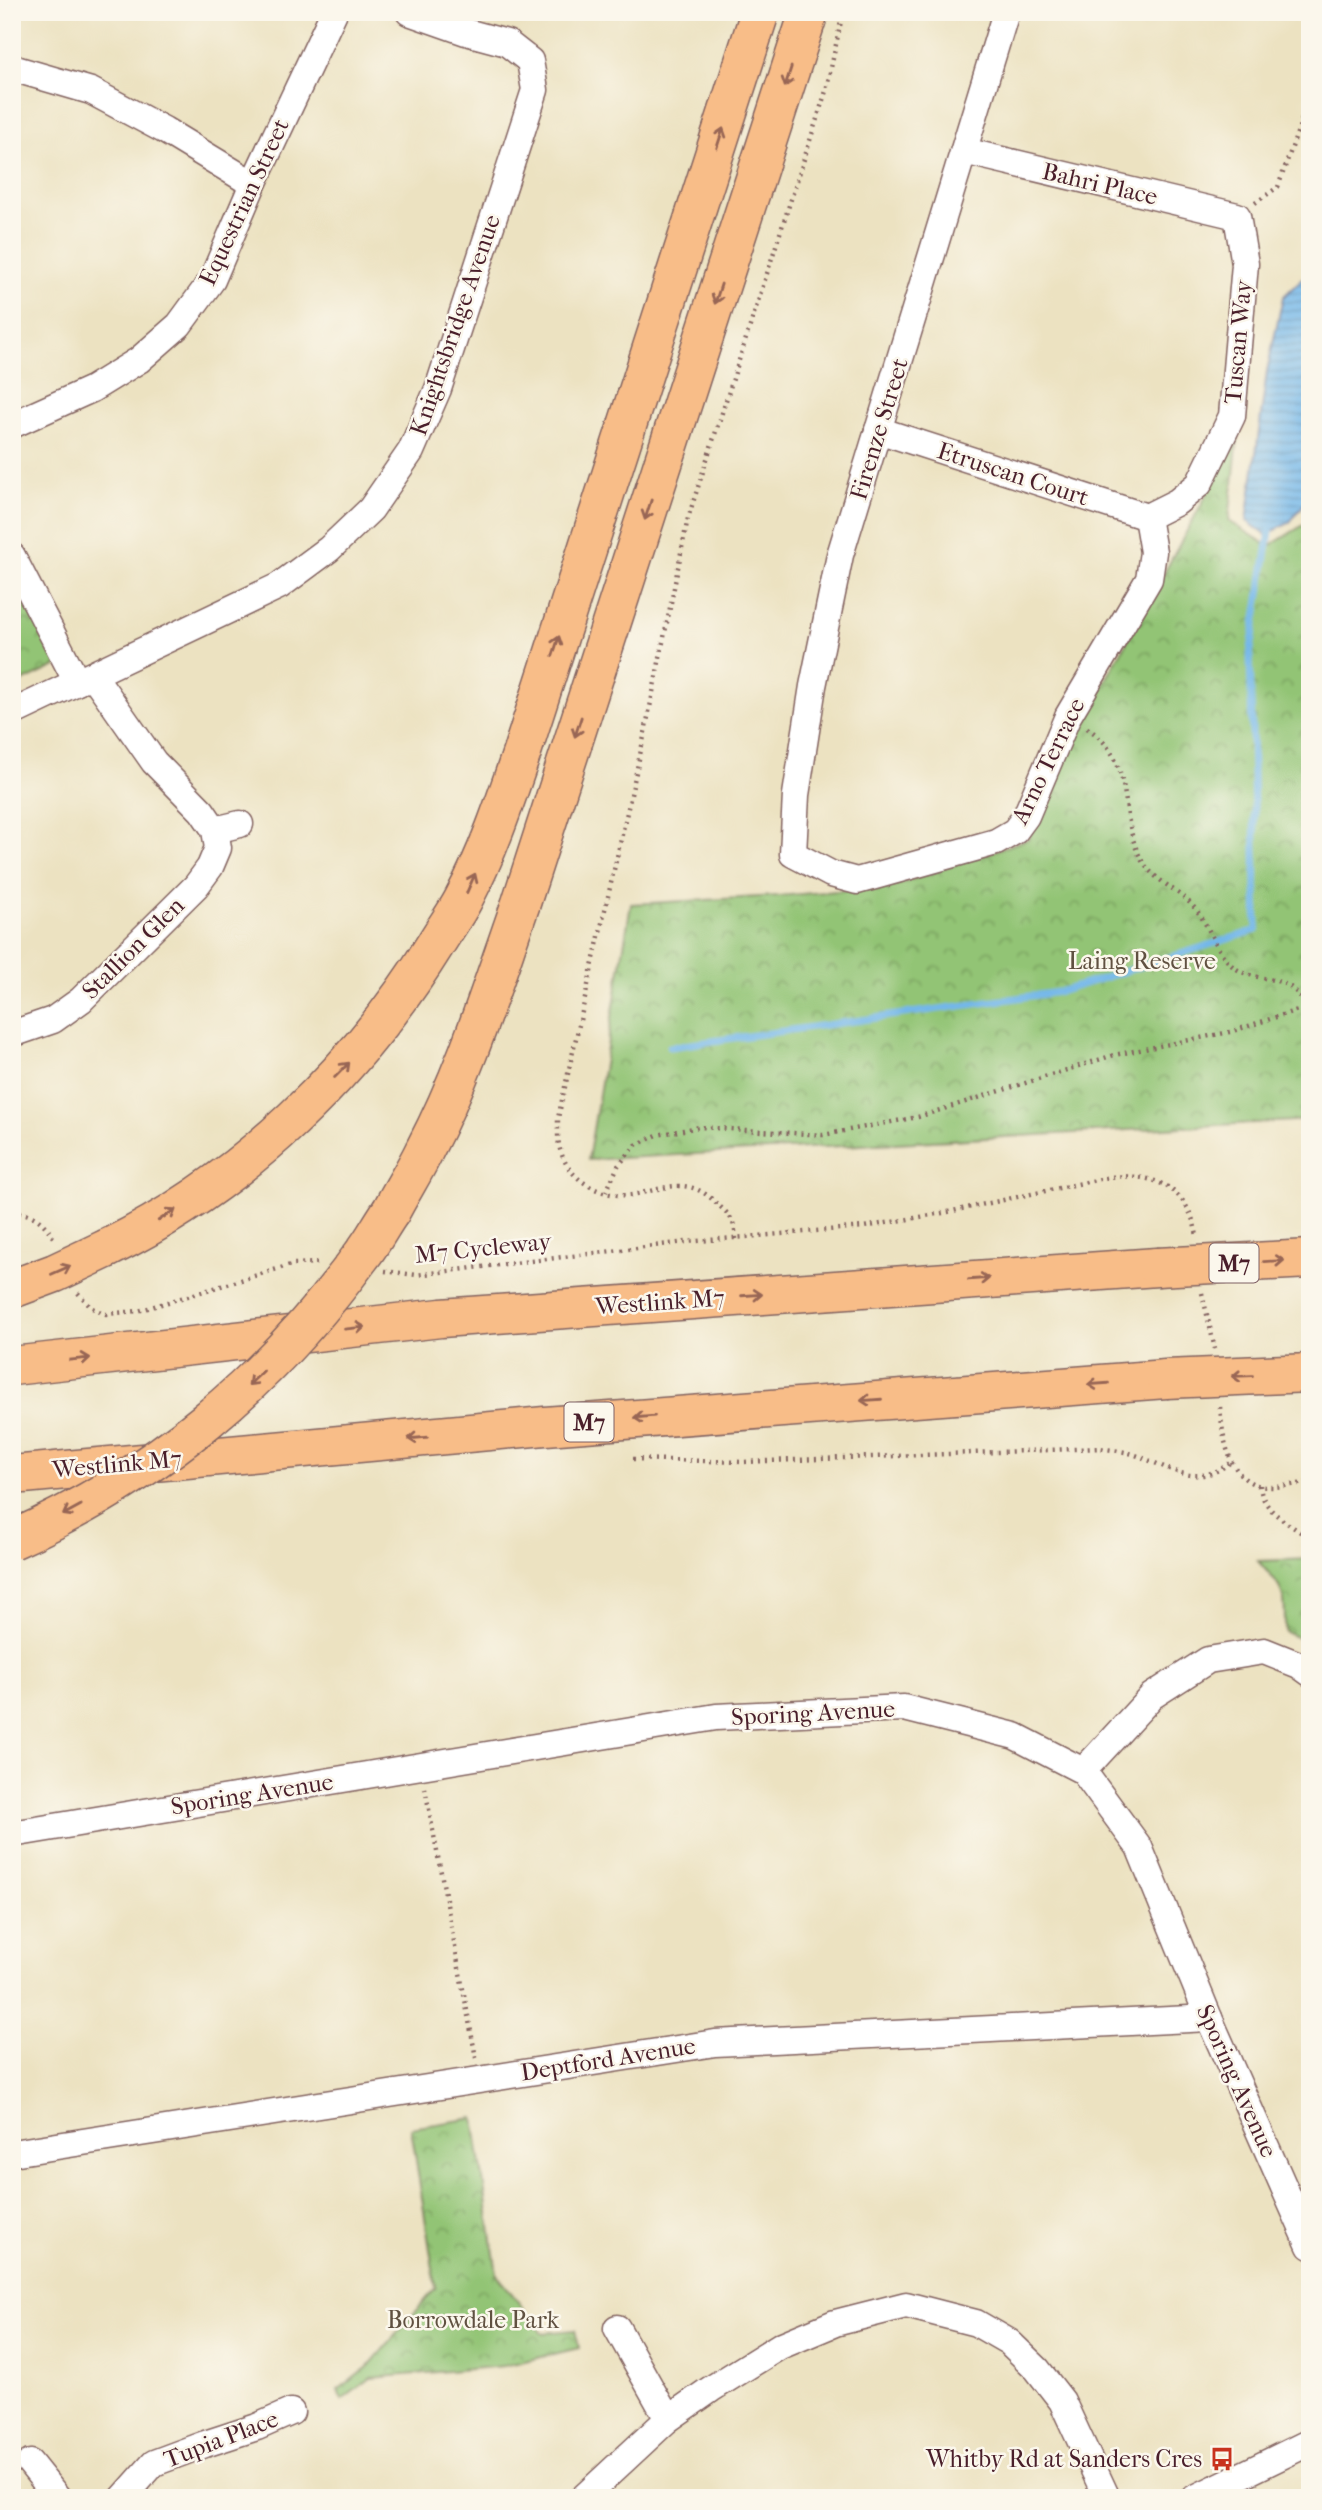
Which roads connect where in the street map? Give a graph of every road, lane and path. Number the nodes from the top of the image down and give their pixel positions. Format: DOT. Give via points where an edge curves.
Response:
graph roads {
  1 [pos="334,12"];
  2 [pos="410,12"];
  3 [pos="760,12"];
  4 [pos="809,12"];
  5 [pos="843,12"];
  6 [pos="1006,12"];
  7 [pos="12,68"];
  8 [pos="1310,96"];
  9 [pos="964,151"];
  10 [pos="253,184"];
  11 [pos="1237,216"];
  12 [pos="12,425"];
  13 [pos="878,430"];
  14 [pos="1147,517"];
  15 [pos="12,556"];
  16 [pos="85,678"];
  17 [pos="12,713"];
  18 [pos="1069,716"];
  19 [pos="793,854"];
  20 [pos="1308,1007"];
  21 [pos="12,1034"];
  22 [pos="606,1193"];
  23 [pos="12,1212"];
  24 [pos="30,1213"];
  25 [pos="1310,1259"];
  26 [pos="326,1262"];
  27 [pos="377,1270"];
  28 [pos="12,1289"];
  29 [pos="195,1292"];
  30 [pos="12,1366"];
  31 [pos="1310,1373"];
  32 [pos="634,1459"];
  33 [pos="1231,1462"];
  34 [pos="12,1475"];
  35 [pos="1310,1482"];
  36 [pos="1260,1485"];
  37 [pos="1269,1488"];
  38 [pos="12,1540"];
  39 [pos="1310,1542"];
  40 [pos="1310,1673"];
  41 [pos="421,1766"];
  42 [pos="1083,1771"];
  43 [pos="12,1834"];
  44 [pos="1209,2018"];
  45 [pos="480,2080"];
  46 [pos="12,2153"];
  47 [pos="1310,2246"];
  48 [pos="617,2328"];
  49 [pos="291,2413"];
  50 [pos="668,2419"];
  51 [pos="1310,2442"];
  52 [pos="30,2463"];
  53 [pos="58,2498"];
  54 [pos="122,2498"];
  55 [pos="583,2498"];
  56 [pos="1107,2498"];
  57 [pos="1195,2498"];
  1 -- 10 [label="street, Equestrian Street"];
  2 -- 16 [label="street, Knightsbridge Avenue" via="507,43 530,61 535,90 438,389 411,451 371,509 279,586"];
  28 -- 3 [label="highway, one-way, bridge" via="143,1231 285,1127 355,1057 412,981 463,900 522,752"];
  4 -- 38 [label="highway, one-way, bridge" via="530,876 485,1005 426,1148 364,1254 272,1362 215,1416 103,1493"];
  5 -- 22 [label="path" via="825,91 688,518 558,1118 561,1154 569,1169 579,1180"];
  6 -- 9 [label="street, Firenze Street"];
  7 -- 10 [label="street" via="91,91"];
  8 -- 11 [label="path" via="1278,187"];
  9 -- 11 [label="street, Bahri Place"];
  9 -- 13 [label="street, Firenze Street"];
  10 -- 12 [label="street, Equestrian Street" via="212,280 179,325 139,360 92,389"];
  11 -- 14 [label="street, Tuscan Way" via="1245,264 1232,415 1199,484"];
  13 -- 14 [label="street, Etruscan Court"];
  13 -- 19 [label="street, Firenze Street" via="840,555 813,686 796,795"];
  14 -- 18 [label="street, Arno Terrace" via="1153,552 1149,579"];
  15 -- 16 [label="street, Stallion Glen"];
  16 -- 17 [label="street, Knightsbridge Avenue"];
  16 -- 21 [label="street, Stallion Glen" via="154,762 202,811 228,827 196,886 81,1000 53,1020"];
  18 -- 19 [label="street, Arno Terrace" via="1026,816 1015,831 996,842 857,881 831,874"];
  18 -- 20 [label="path" via="1108,747 1118,762 1129,828 1140,859 1192,905 1237,972 1284,983 1301,995"];
  20 -- 22 [label="path" via="1230,1032 1114,1055 918,1117 823,1135 699,1127 656,1135 636,1145 618,1166"];
  22 -- 27 [label="path, M7 Cycleway" via="632,1195 677,1185 692,1187 732,1217 736,1239 416,1275"];
  23 -- 24 [label="path"];
  30 -- 25 [label="highway, Westlink M7 / M7, one-way, bridge" via="441,1318"];
  26 -- 29 [label="path" via="294,1264"];
  31 -- 34 [label="highway, Westlink M7 / M7, one-way, bridge" via="1166,1379 572,1423"];
  32 -- 33 [label="path" via="743,1462 1100,1448 1130,1453 1191,1476 1211,1475"];
  35 -- 37 [label="path"];
  36 -- 39 [label="path" via="1260,1495 1270,1510"];
  40 -- 42 [label="street" via="1264,1651 1208,1660 1152,1696"];
  41 -- 42 [label="street, Sporing Avenue" via="716,1717 904,1708 1015,1736"];
  41 -- 43 [label="street, Sporing Avenue"];
  41 -- 45 [label="path"];
  42 -- 44 [label="street, Sporing Avenue" via="1139,1847"];
  44 -- 45 [label="street, Deptford Avenue" via="715,2043"];
  44 -- 47 [label="street, Sporing Avenue"];
  45 -- 46 [label="street, Deptford Avenue"];
  48 -- 50 [label="street"];
  49 -- 54 [label="street, Tupia Place" via="154,2463"];
  50 -- 55 [label="street"];
  50 -- 56 [label="street" via="780,2346 835,2323 906,2305 976,2323 1009,2342 1062,2401"];
  51 -- 57 [label="street"];
  52 -- 53 [label="street"];
}
